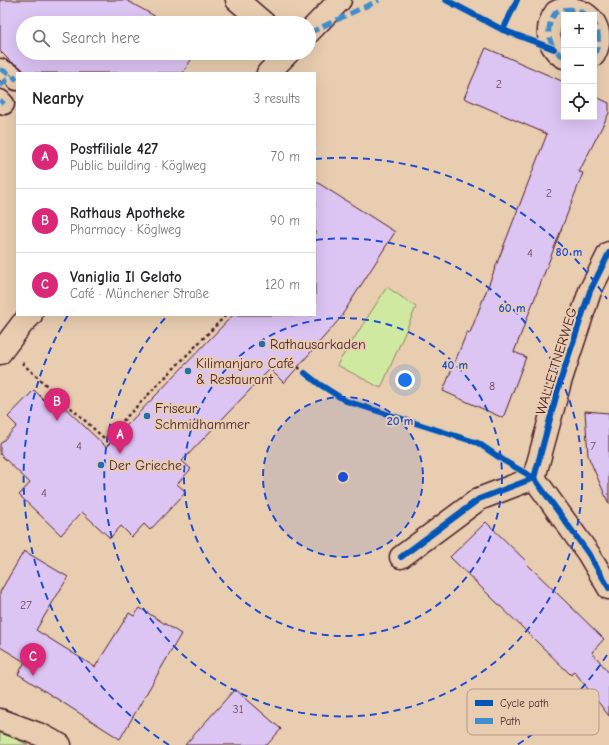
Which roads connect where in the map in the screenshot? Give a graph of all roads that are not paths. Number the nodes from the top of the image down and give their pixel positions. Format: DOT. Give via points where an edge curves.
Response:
graph roads {
  1 [pos="237,0"];
  2 [pos="340,0"];
  3 [pos="256,16"];
  4 [pos="316,25"];
  5 [pos="603,44"];
  6 [pos="561,56"];
  7 [pos="281,60"];
  8 [pos="269,72"];
  9 [pos="609,253"];
  10 [pos="30,316"];
  11 [pos="2,350"];
  12 [pos="534,478"];
  13 [pos="401,557"];
  14 [pos="609,588"];
  15 [pos="0,720"];
  16 [pos="60,745"];
  1 -- 3 [label="street"];
  2 -- 4 [label="street"];
  5 -- 6 [label="street" via="606,29 599,12 583,3 565,5 552,17 549,25 550,42"];
  7 -- 8 [label="street"];
  9 -- 12 [label="street, WALLEITNERWEG" via="582,314 560,382"];
  10 -- 11 [label="street"];
  12 -- 13 [label="street" via="479,499"];
  12 -- 14 [label="street" via="588,553"];
  15 -- 16 [label="street"];
}
